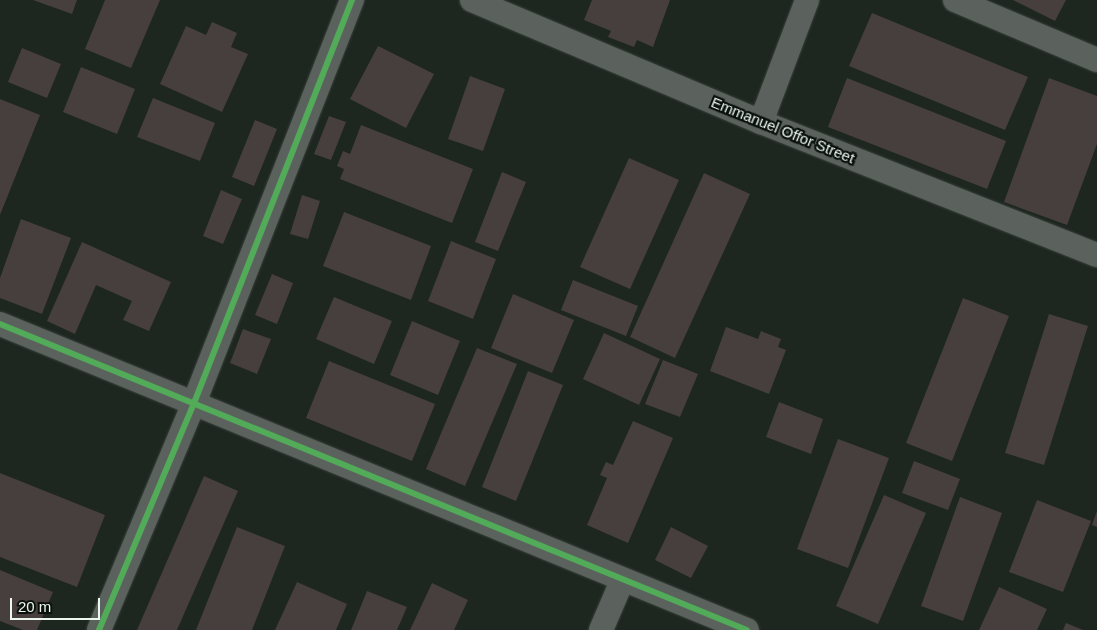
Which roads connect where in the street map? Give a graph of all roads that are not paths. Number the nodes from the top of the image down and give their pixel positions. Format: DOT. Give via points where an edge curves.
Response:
graph roads {
  1 [pos="352,0"];
  2 [pos="472,0"];
  3 [pos="807,0"];
  4 [pos="955,0"];
  5 [pos="1097,60"];
  6 [pos="761,122"];
  7 [pos="1097,255"];
  8 [pos="0,324"];
  9 [pos="194,403"];
  10 [pos="622,581"];
  11 [pos="99,630"];
  12 [pos="601,630"];
  13 [pos="747,630"];
  1 -- 9 [label="street"];
  2 -- 6 [label="street, Emmanuel Offor Street"];
  3 -- 6 [label="street"];
  4 -- 5 [label="street"];
  6 -- 7 [label="street, Emmanuel Offor Street"];
  8 -- 9 [label="street"];
  9 -- 10 [label="street"];
  9 -- 11 [label="street"];
  10 -- 12 [label="street"];
  10 -- 13 [label="street"];
}
